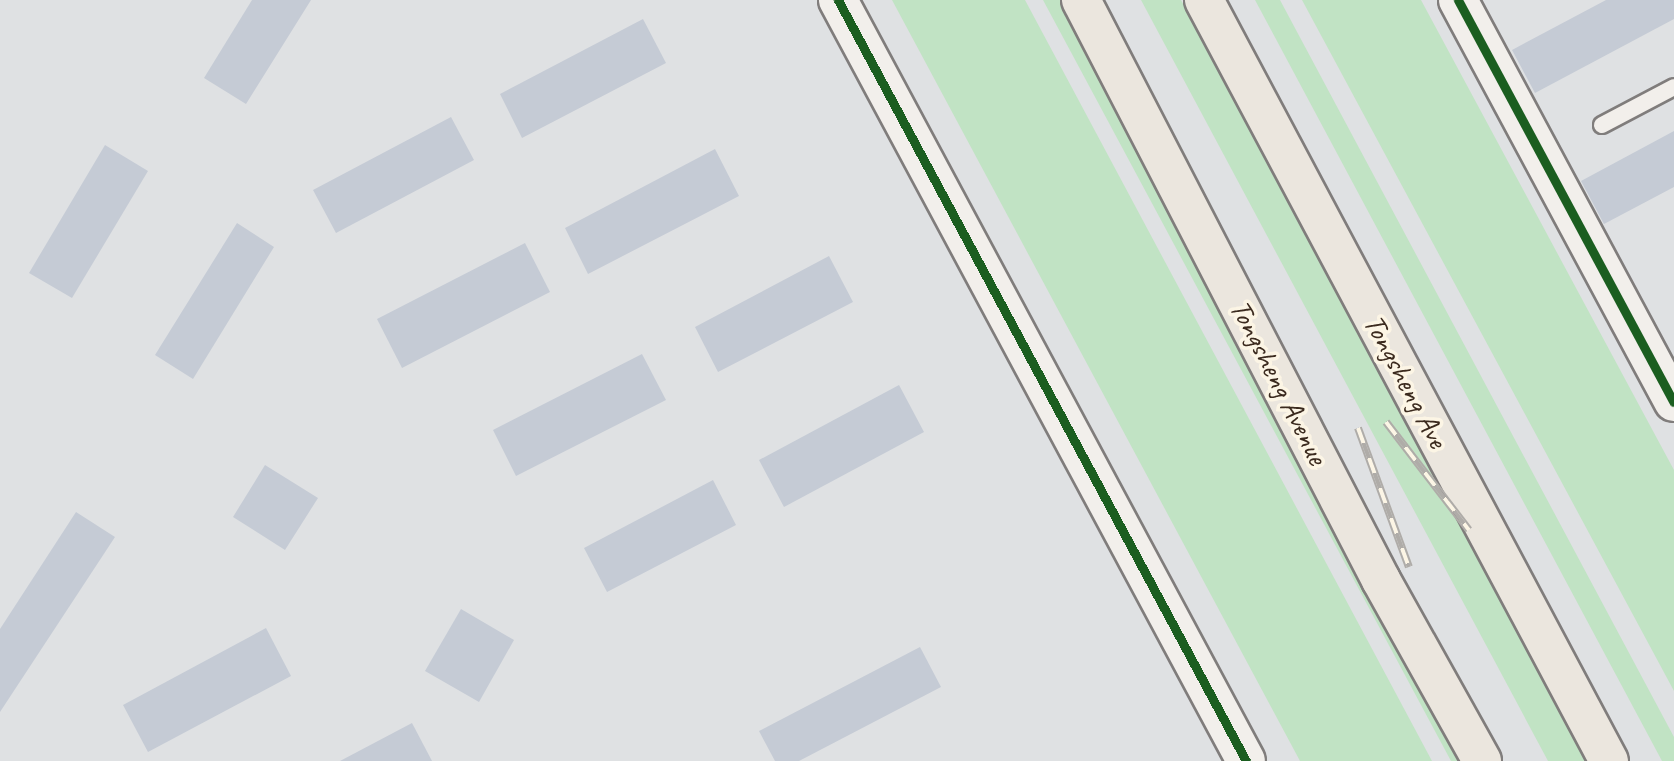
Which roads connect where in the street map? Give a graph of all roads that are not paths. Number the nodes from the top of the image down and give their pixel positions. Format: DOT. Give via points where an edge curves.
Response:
graph roads {
  1 [pos="838,0"];
  2 [pos="1081,0"];
  3 [pos="1204,0"];
  4 [pos="1458,0"];
  5 [pos="1674,87"];
  6 [pos="1602,125"];
  7 [pos="1674,402"];
  8 [pos="1246,761"];
  9 [pos="1482,761"];
  10 [pos="1609,761"];
  1 -- 8 [label="street"];
  2 -- 9 [label="main road, Tongsheng Avenue" via="1381,580"];
  3 -- 10 [label="main road, Tongsheng Ave"];
  4 -- 7 [label="street"];
  5 -- 6 [label="lane"];
}
